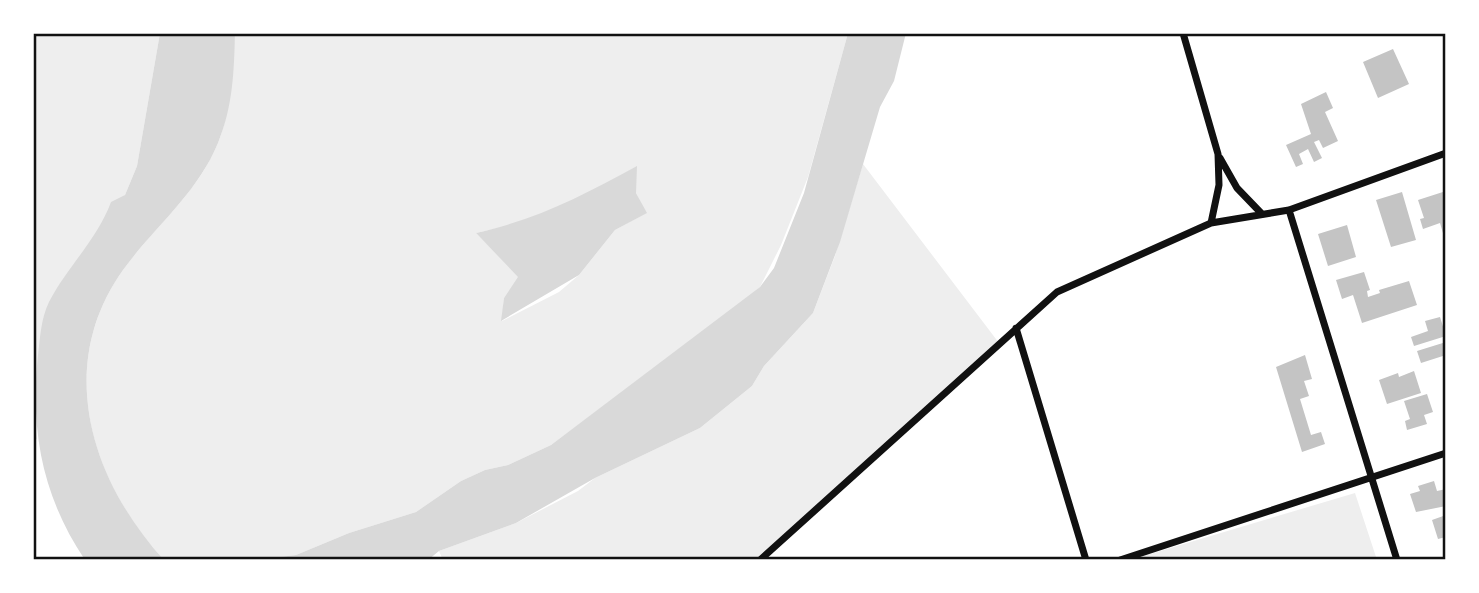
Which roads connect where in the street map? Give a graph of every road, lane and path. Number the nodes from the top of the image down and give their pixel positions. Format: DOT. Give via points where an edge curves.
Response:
graph roads {
  1 [pos="1183,33"];
  2 [pos="1446,153"];
  3 [pos="1218,154"];
  4 [pos="1289,210"];
  5 [pos="1262,214"];
  6 [pos="1210,223"];
  7 [pos="1016,328"];
  8 [pos="1446,453"];
  9 [pos="1371,478"];
  10 [pos="760,560"];
  11 [pos="1086,560"];
  12 [pos="1120,560"];
  13 [pos="1397,560"];
  1 -- 3 [label="street"];
  2 -- 4 [label="street"];
  3 -- 5 [label="street" via="1237,188"];
  3 -- 6 [label="street" via="1219,185"];
  4 -- 5 [label="street"];
  4 -- 9 [label="street"];
  5 -- 6 [label="street"];
  6 -- 7 [label="street" via="1057,292"];
  7 -- 10 [label="street"];
  7 -- 11 [label="street"];
  8 -- 9 [label="street"];
  9 -- 12 [label="street"];
  9 -- 13 [label="street"];
}
